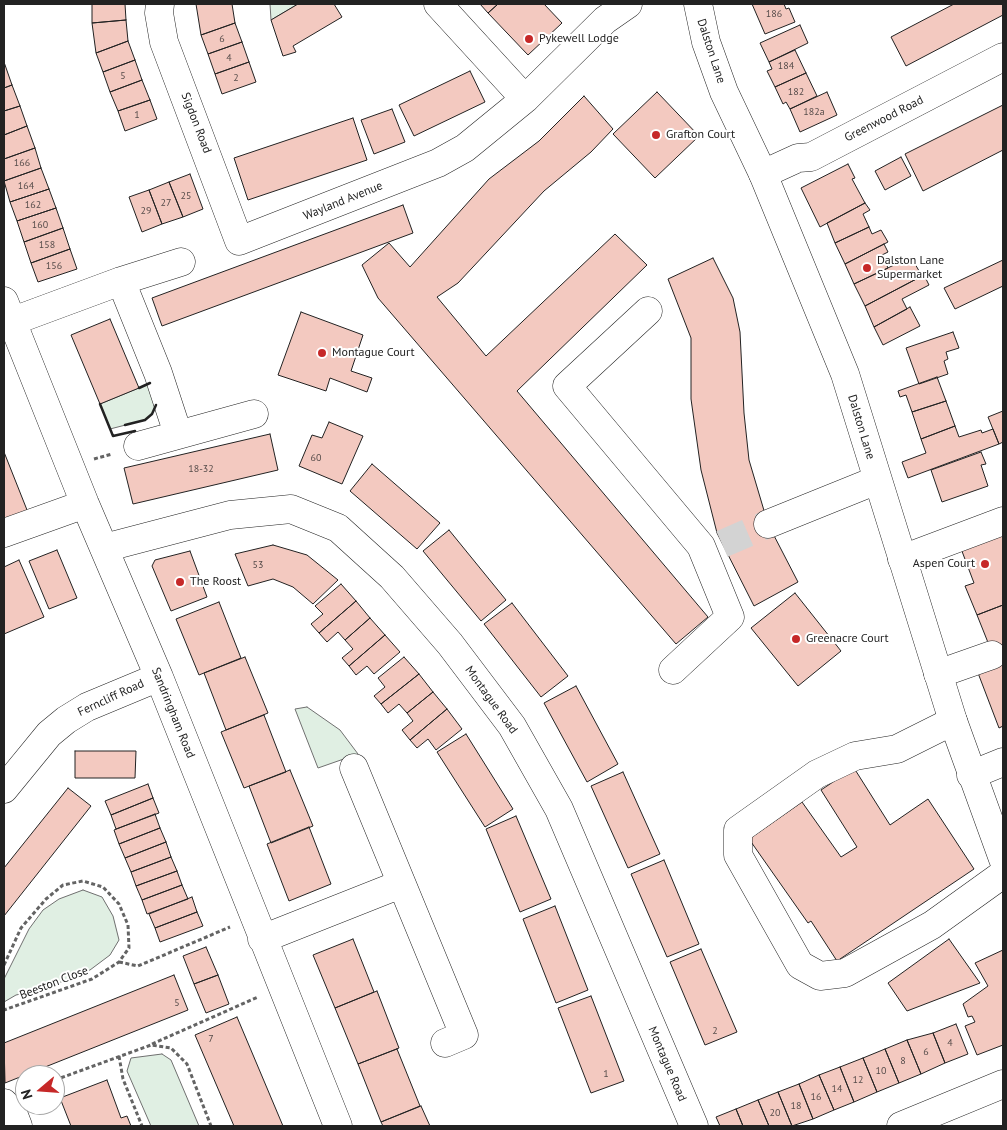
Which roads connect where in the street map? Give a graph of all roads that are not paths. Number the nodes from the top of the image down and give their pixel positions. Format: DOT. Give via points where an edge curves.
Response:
graph roads {
  1 [pos="160,4"];
  2 [pos="438,4"];
  3 [pos="628,4"];
  4 [pos="698,4"];
  5 [pos="1003,58"];
  6 [pos="525,99"];
  7 [pos="763,174"];
  8 [pos="239,242"];
  9 [pos="181,262"];
  10 [pos="121,281"];
  11 [pos="8,311"];
  12 [pos="648,311"];
  13 [pos="254,414"];
  14 [pos="178,434"];
  15 [pos="138,446"];
  16 [pos="877,480"];
  17 [pos="85,504"];
  18 [pos="1003,521"];
  19 [pos="768,524"];
  20 [pos="4,533"];
  21 [pos="104,548"];
  22 [pos="902,559"];
  23 [pos="992,655"];
  24 [pos="673,670"];
  25 [pos="938,674"];
  26 [pos="159,677"];
  27 [pos="953,721"];
  28 [pos="1003,762"];
  29 [pos="354,768"];
  30 [pos="971,775"];
  31 [pos="4,789"];
  32 [pos="1003,859"];
  33 [pos="1003,874"];
  34 [pos="401,884"];
  35 [pos="258,928"];
  36 [pos="445,1043"];
  37 [pos="1003,1084"];
  38 [pos="4,1103"];
  39 [pos="18,1126"];
  40 [pos="338,1126"];
  41 [pos="694,1126"];
  42 [pos="901,1126"];
  1 -- 8 [label="street, Sigdon Road" via="164,42"];
  2 -- 6 [label="street"];
  3 -- 6 [label="street, Wayland Avenue" via="605,20"];
  4 -- 7 [label="street, Dalston Lane" via="706,42 724,92"];
  5 -- 7 [label="street, Greenwood Road" via="811,157 798,158"];
  6 -- 8 [label="street, Wayland Avenue" via="464,148 438,163"];
  7 -- 16 [label="street, Dalston Lane" via="845,374"];
  9 -- 10 [label="street"];
  10 -- 11 [label="street"];
  10 -- 14 [label="street" via="158,373"];
  11 -- 17 [label="street, Sandringham Road"];
  12 -- 24 [label="street" via="567,386 712,545 730,617"];
  13 -- 14 [label="street"];
  14 -- 15 [label="street"];
  16 -- 19 [label="street"];
  16 -- 22 [label="street, Dalston Lane"];
  17 -- 20 [label="street"];
  17 -- 21 [label="street, Sandringham Road"];
  18 -- 22 [label="street"];
  21 -- 26 [label="street, Sandringham Road"];
  21 -- 41 [label="street, Montague Road" via="230,515 292,509 338,528 392,577 450,644 512,726 560,809"];
  22 -- 25 [label="street, Dalston Lane"];
  23 -- 25 [label="street"];
  25 -- 27 [label="street, Dalston Lane"];
  26 -- 31 [label="street, Ferncliff Road" via="87,707 66,720 49,734"];
  26 -- 35 [label="street, Sandringham Road"];
  27 -- 30 [label="street, Dalston Lane"];
  27 -- 33 [label="street" via="897,749 855,756 817,774 738,830 738,855 800,965 820,976 845,973 932,925"];
  28 -- 30 [label="street"];
  29 -- 34 [label="street"];
  30 -- 32 [label="street, Dalston Lane"];
  34 -- 35 [label="street"];
  34 -- 36 [label="street" via="464,1035"];
  35 -- 40 [label="street, Sandringham Road"];
  37 -- 42 [label="street"];
  38 -- 39 [label="street"];
}
